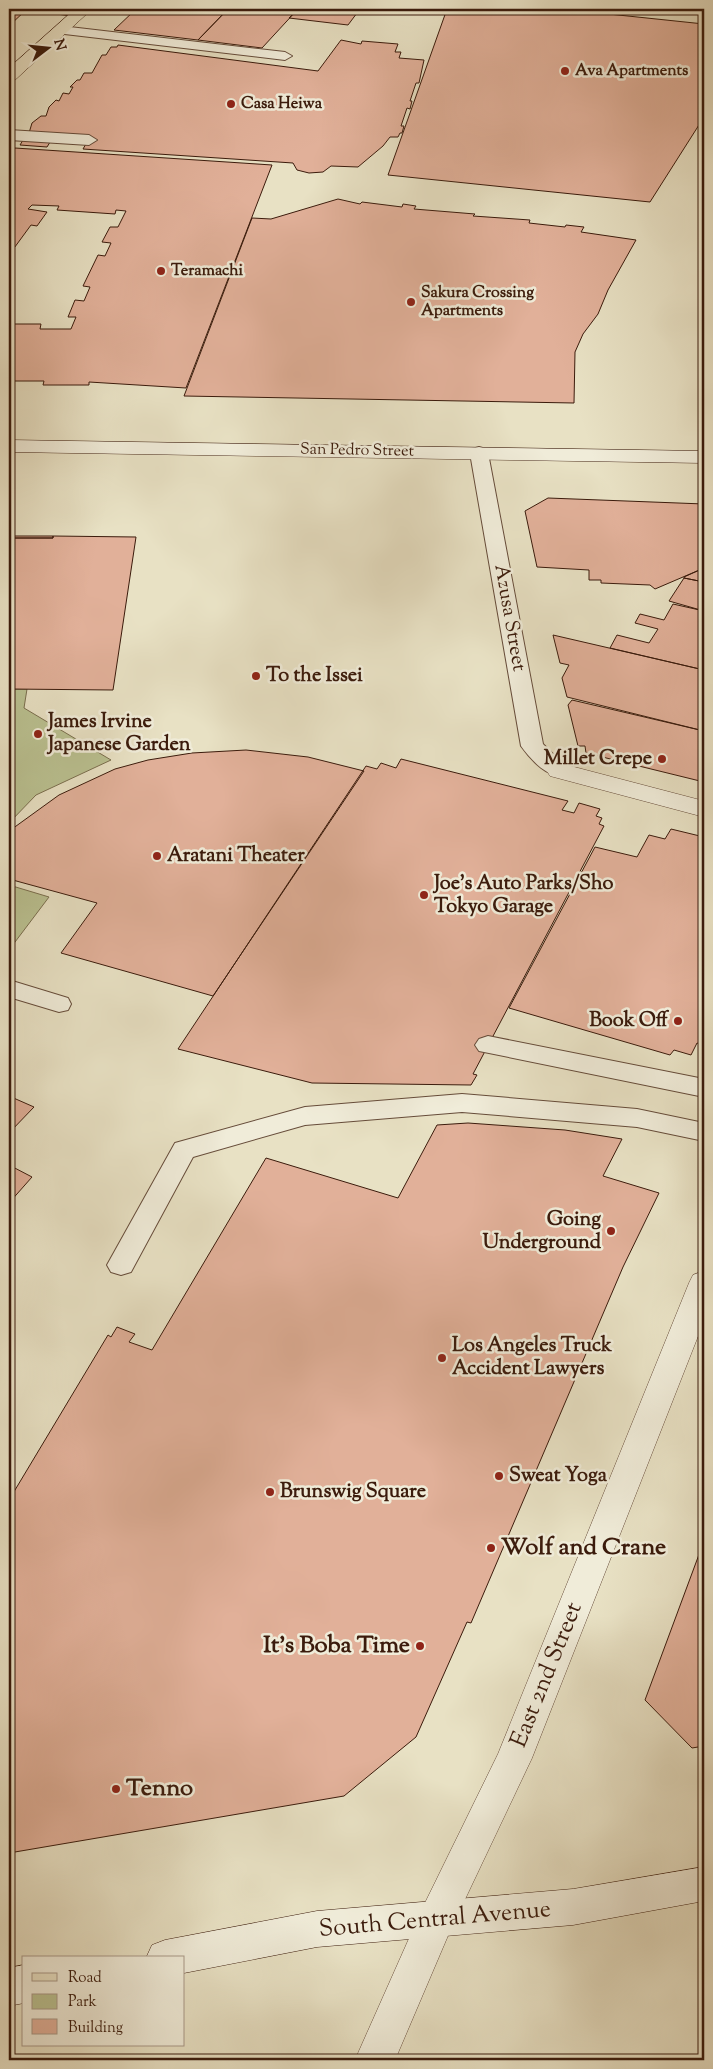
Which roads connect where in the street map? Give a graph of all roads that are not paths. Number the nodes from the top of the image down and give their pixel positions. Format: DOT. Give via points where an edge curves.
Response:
graph roads {
  1 [pos="53,9"];
  2 [pos="81,11"];
  3 [pos="61,30"];
  4 [pos="285,56"];
  5 [pos="9,77"];
  6 [pos="9,135"];
  7 [pos="88,140"];
  8 [pos="9,446"];
  9 [pos="479,453"];
  10 [pos="704,456"];
  11 [pos="559,771"];
  12 [pos="704,809"];
  13 [pos="9,988"];
  14 [pos="59,1004"];
  15 [pos="488,1045"];
  16 [pos="704,1088"];
  17 [pos="704,1132"];
  18 [pos="121,1264"];
  19 [pos="704,1283"];
  20 [pos="704,1884"];
  21 [pos="436,1920"];
  22 [pos="177,1956"];
  23 [pos="22,1984"];
  24 [pos="9,1987"];
  25 [pos="375,2060"];
  1 -- 2 [label="lane"];
  2 -- 3 [label="main road"];
  3 -- 4 [label="lane"];
  3 -- 5 [label="main road"];
  6 -- 7 [label="lane"];
  8 -- 9 [label="main road, San Pedro Street"];
  9 -- 10 [label="main road, San Pedro Street"];
  9 -- 11 [label="lane, Azusa Street" via="532,746"];
  11 -- 12 [label="main road"];
  13 -- 14 [label="lane"];
  15 -- 16 [label="lane"];
  17 -- 18 [label="lane" via="637,1118 462,1102 306,1116 184,1150"];
  19 -- 21 [label="main road, East 2nd Street" via="514,1758"];
  20 -- 21 [label="main road, South Central Avenue" via="573,1907"];
  21 -- 22 [label="main road, South Central Avenue" via="317,1930"];
  21 -- 25 [label="main road, East 2nd Street"];
  23 -- 24 [label="main road"];
}
